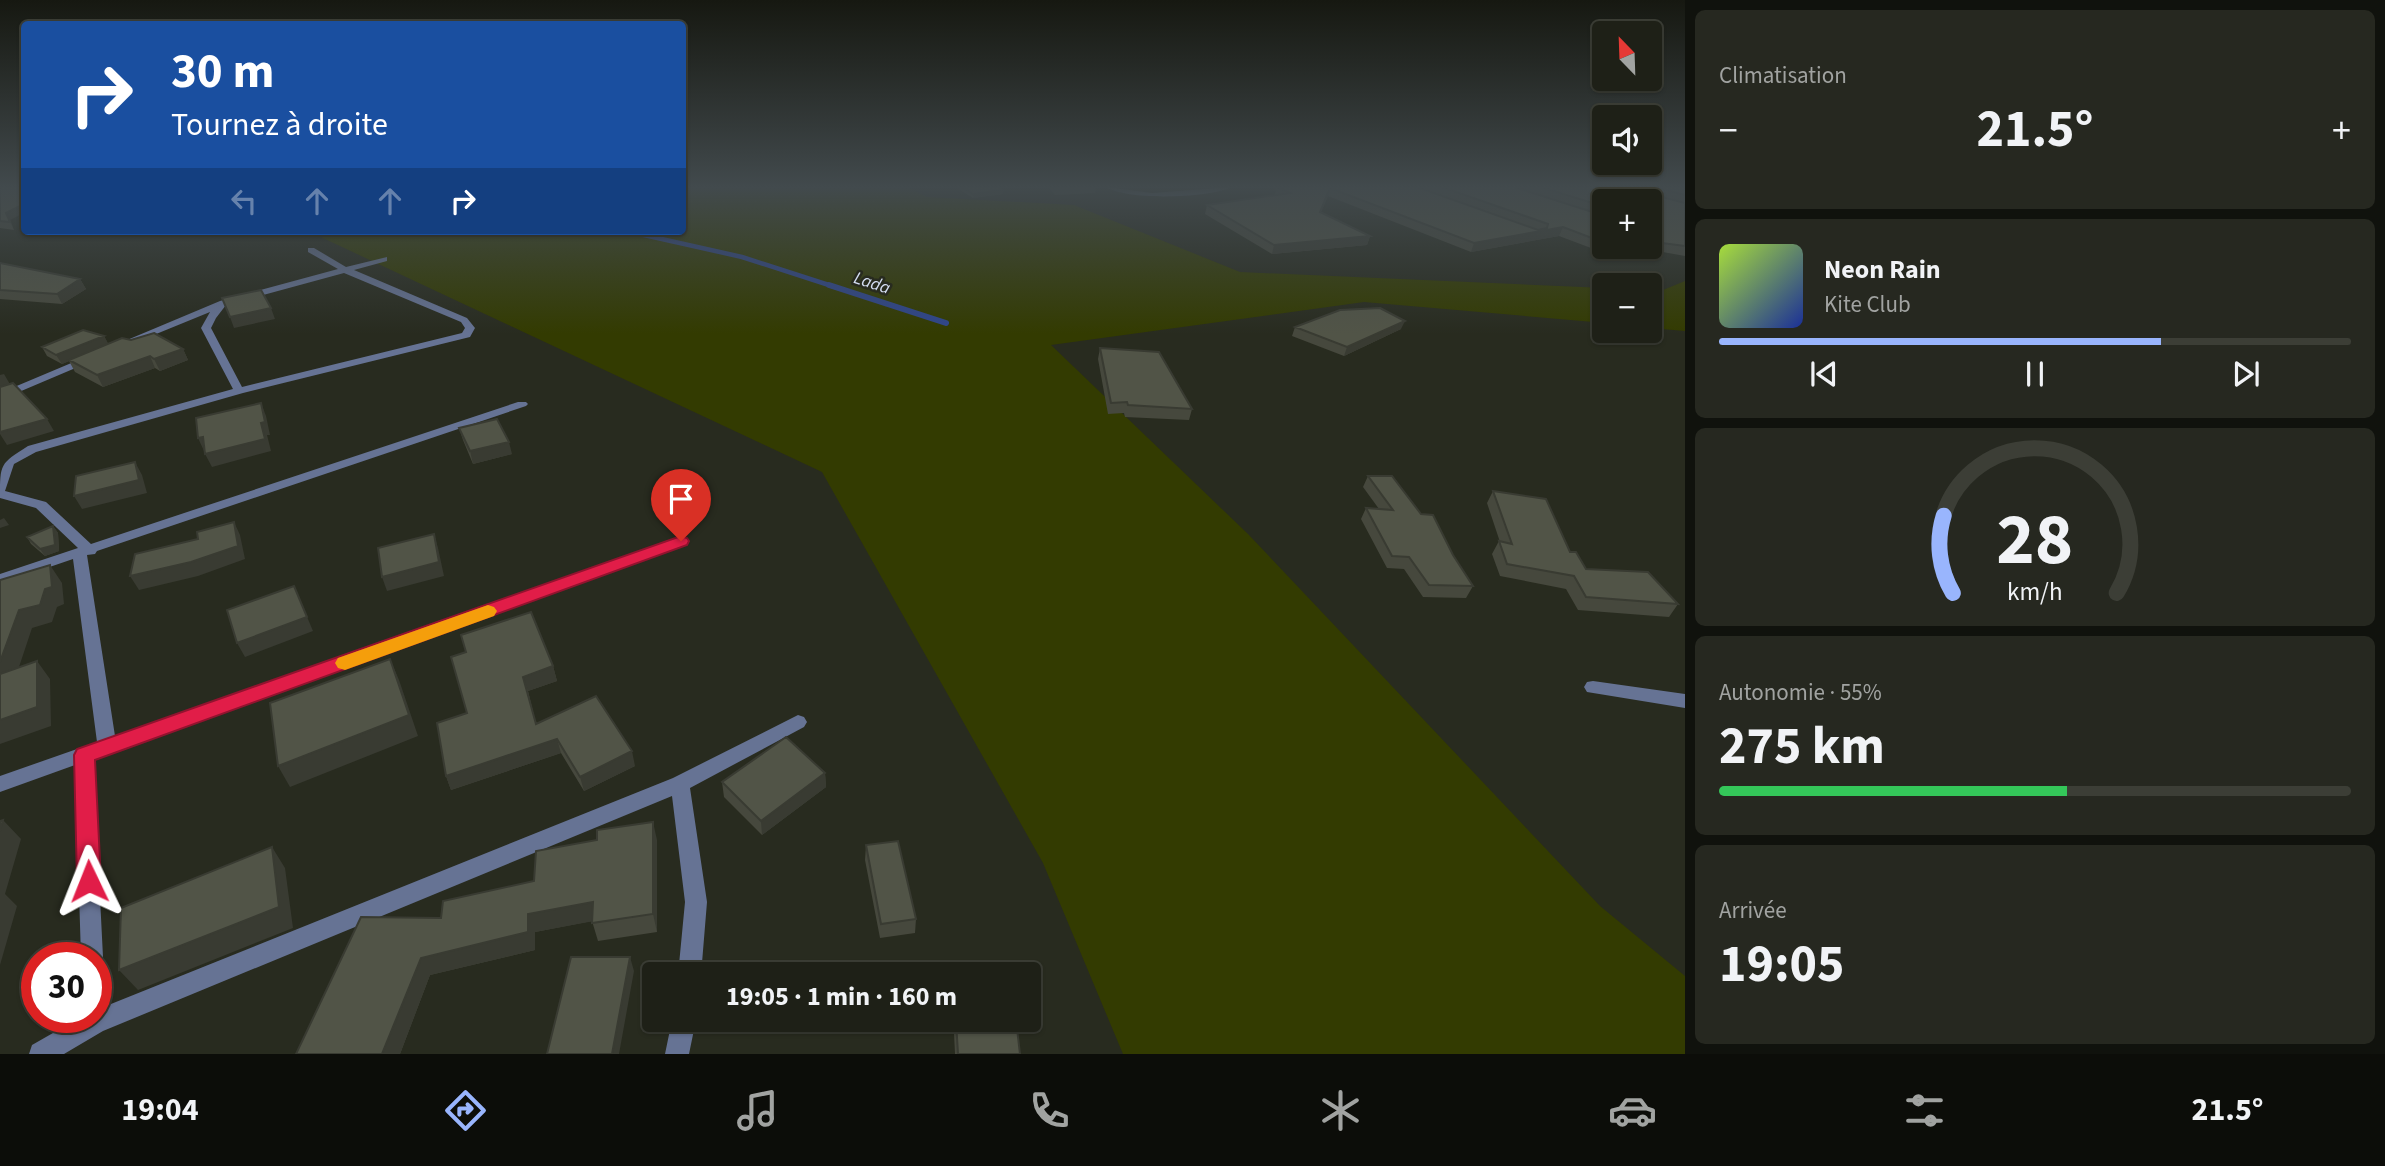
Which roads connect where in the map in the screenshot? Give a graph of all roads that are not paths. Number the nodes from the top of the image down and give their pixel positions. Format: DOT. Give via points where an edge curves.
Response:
graph roads {
  1 [pos="311,250"];
  2 [pos="384,259"];
  3 [pos="346,270"];
  4 [pos="223,303"];
  5 [pos="105,351"];
  6 [pos="93,356"];
  7 [pos="239,391"];
  8 [pos="0,397"];
  9 [pos="522,404"];
  10 [pos="4,460"];
  11 [pos="0,492"];
  12 [pos="681,541"];
  13 [pos="85,552"];
  14 [pos="0,579"];
  15 [pos="1593,687"];
  16 [pos="1685,701"];
  17 [pos="798,722"];
  18 [pos="107,747"];
  19 [pos="84,755"];
  20 [pos="0,784"];
  21 [pos="680,784"];
  22 [pos="91,942"];
  23 [pos="690,962"];
  24 [pos="112,1012"];
  25 [pos="682,1032"];
  26 [pos="73,1033"];
  27 [pos="41,1054"];
  28 [pos="677,1054"];
  1 -- 3 [label="street"];
  2 -- 3 [label="street"];
  3 -- 4 [label="street"];
  3 -- 7 [label="street" via="464,320 470,328 466,335"];
  4 -- 5 [label="street"];
  4 -- 7 [label="street" via="206,328"];
  6 -- 8 [label="street"];
  7 -- 10 [label="street"];
  9 -- 13 [label="street"];
  10 -- 11 [label="street"];
  11 -- 13 [label="street" via="41,505"];
  12 -- 18 [label="street"];
  13 -- 14 [label="street"];
  13 -- 18 [label="street"];
  15 -- 16 [label="street"];
  17 -- 21 [label="street"];
  18 -- 19 [label="street"];
  19 -- 20 [label="street"];
  19 -- 22 [label="street"];
  21 -- 23 [label="street" via="696,902"];
  21 -- 24 [label="street"];
  25 -- 28 [label="street"];
  26 -- 27 [label="street"];
}
